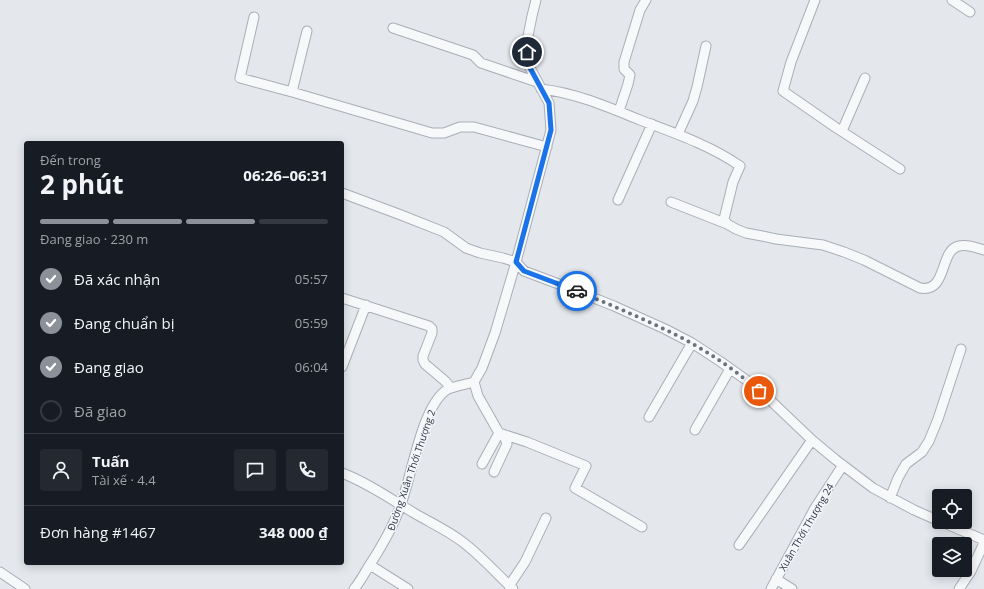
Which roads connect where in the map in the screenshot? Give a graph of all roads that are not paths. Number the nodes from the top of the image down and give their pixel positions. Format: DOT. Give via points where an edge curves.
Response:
graph roads {
  1 [pos="536,0"];
  2 [pos="646,0"];
  3 [pos="815,0"];
  4 [pos="952,0"];
  5 [pos="970,12"];
  6 [pos="254,17"];
  7 [pos="393,28"];
  8 [pos="307,31"];
  9 [pos="706,46"];
  10 [pos="865,78"];
  11 [pos="539,85"];
  12 [pos="292,92"];
  13 [pos="619,111"];
  14 [pos="652,124"];
  15 [pos="842,131"];
  16 [pos="678,134"];
  17 [pos="547,147"];
  18 [pos="900,169"];
  19 [pos="344,194"];
  20 [pos="618,200"];
  21 [pos="671,202"];
  22 [pos="727,224"];
  23 [pos="984,250"];
  24 [pos="516,262"];
  25 [pos="344,299"];
  26 [pos="366,305"];
  27 [pos="692,344"];
  28 [pos="961,349"];
  29 [pos="344,362"];
  30 [pos="730,368"];
  31 [pos="474,382"];
  32 [pos="451,388"];
  33 [pos="649,417"];
  34 [pos="694,430"];
  35 [pos="502,434"];
  36 [pos="812,440"];
  37 [pos="482,464"];
  38 [pos="843,465"];
  39 [pos="494,472"];
  40 [pos="344,474"];
  41 [pos="890,498"];
  42 [pos="401,505"];
  43 [pos="546,518"];
  44 [pos="932,518"];
  45 [pos="642,527"];
  46 [pos="958,529"];
  47 [pos="984,540"];
  48 [pos="984,543"];
  49 [pos="739,545"];
  50 [pos="370,565"];
  51 [pos="0,572"];
  52 [pos="776,579"];
  53 [pos="511,587"];
  54 [pos="25,589"];
  55 [pos="354,589"];
  56 [pos="408,589"];
  57 [pos="771,589"];
  58 [pos="792,589"];
  59 [pos="959,589"];
  1 -- 11 [label="street" via="527,52 529,66"];
  2 -- 13 [label="street" via="640,10 624,62 624,69 630,75"];
  3 -- 15 [label="street" via="791,62 783,91"];
  4 -- 5 [label="street"];
  6 -- 12 [label="street" via="240,78"];
  7 -- 11 [label="street" via="472,56 481,63"];
  8 -- 12 [label="street"];
  9 -- 16 [label="street" via="693,101"];
  10 -- 15 [label="street"];
  11 -- 13 [label="street"];
  11 -- 17 [label="street" via="549,103 551,118"];
  12 -- 17 [label="street" via="432,133 474,127"];
  13 -- 14 [label="street"];
  14 -- 16 [label="street"];
  14 -- 20 [label="street"];
  15 -- 18 [label="street"];
  16 -- 22 [label="street" via="740,166 733,182 724,219"];
  17 -- 24 [label="street"];
  19 -- 24 [label="street" via="444,232 466,248"];
  21 -- 22 [label="street"];
  22 -- 23 [label="street" via="746,233 823,245 864,260 925,289 932,287 939,279 954,248 964,245"];
  24 -- 27 [label="street" via="524,271 614,306"];
  24 -- 31 [label="street" via="495,333"];
  25 -- 26 [label="street"];
  26 -- 29 [label="street"];
  26 -- 32 [label="street" via="429,326 432,333 423,360"];
  27 -- 30 [label="street"];
  27 -- 33 [label="street"];
  28 -- 41 [label="street" via="929,441 922,452 906,464"];
  30 -- 34 [label="street"];
  30 -- 36 [label="street" via="769,399"];
  31 -- 32 [label="street, Đường Xuân Thới Thượng 2"];
  31 -- 35 [label="street" via="478,396"];
  32 -- 42 [label="street, Đường Xuân Thới Thượng 2" via="446,389 433,406 418,444"];
  35 -- 37 [label="street"];
  35 -- 39 [label="street" via="507,444"];
  35 -- 45 [label="street" via="586,466 575,488"];
  36 -- 38 [label="street"];
  36 -- 49 [label="street"];
  38 -- 41 [label="street"];
  38 -- 52 [label="street, Xuân Thới Thượng 24" via="815,508"];
  40 -- 42 [label="street"];
  41 -- 44 [label="street"];
  42 -- 50 [label="street, Đường Xuân Thới Thượng 2" via="391,531"];
  42 -- 53 [label="street" via="464,543"];
  43 -- 53 [label="street"];
  46 -- 47 [label="street"];
  48 -- 59 [label="street"];
  50 -- 55 [label="street, Đường Xuân Thới Thượng 2"];
  50 -- 56 [label="street"];
  51 -- 54 [label="street"];
  52 -- 57 [label="street, Xuân Thới Thượng 24"];
  52 -- 58 [label="street"];
}
